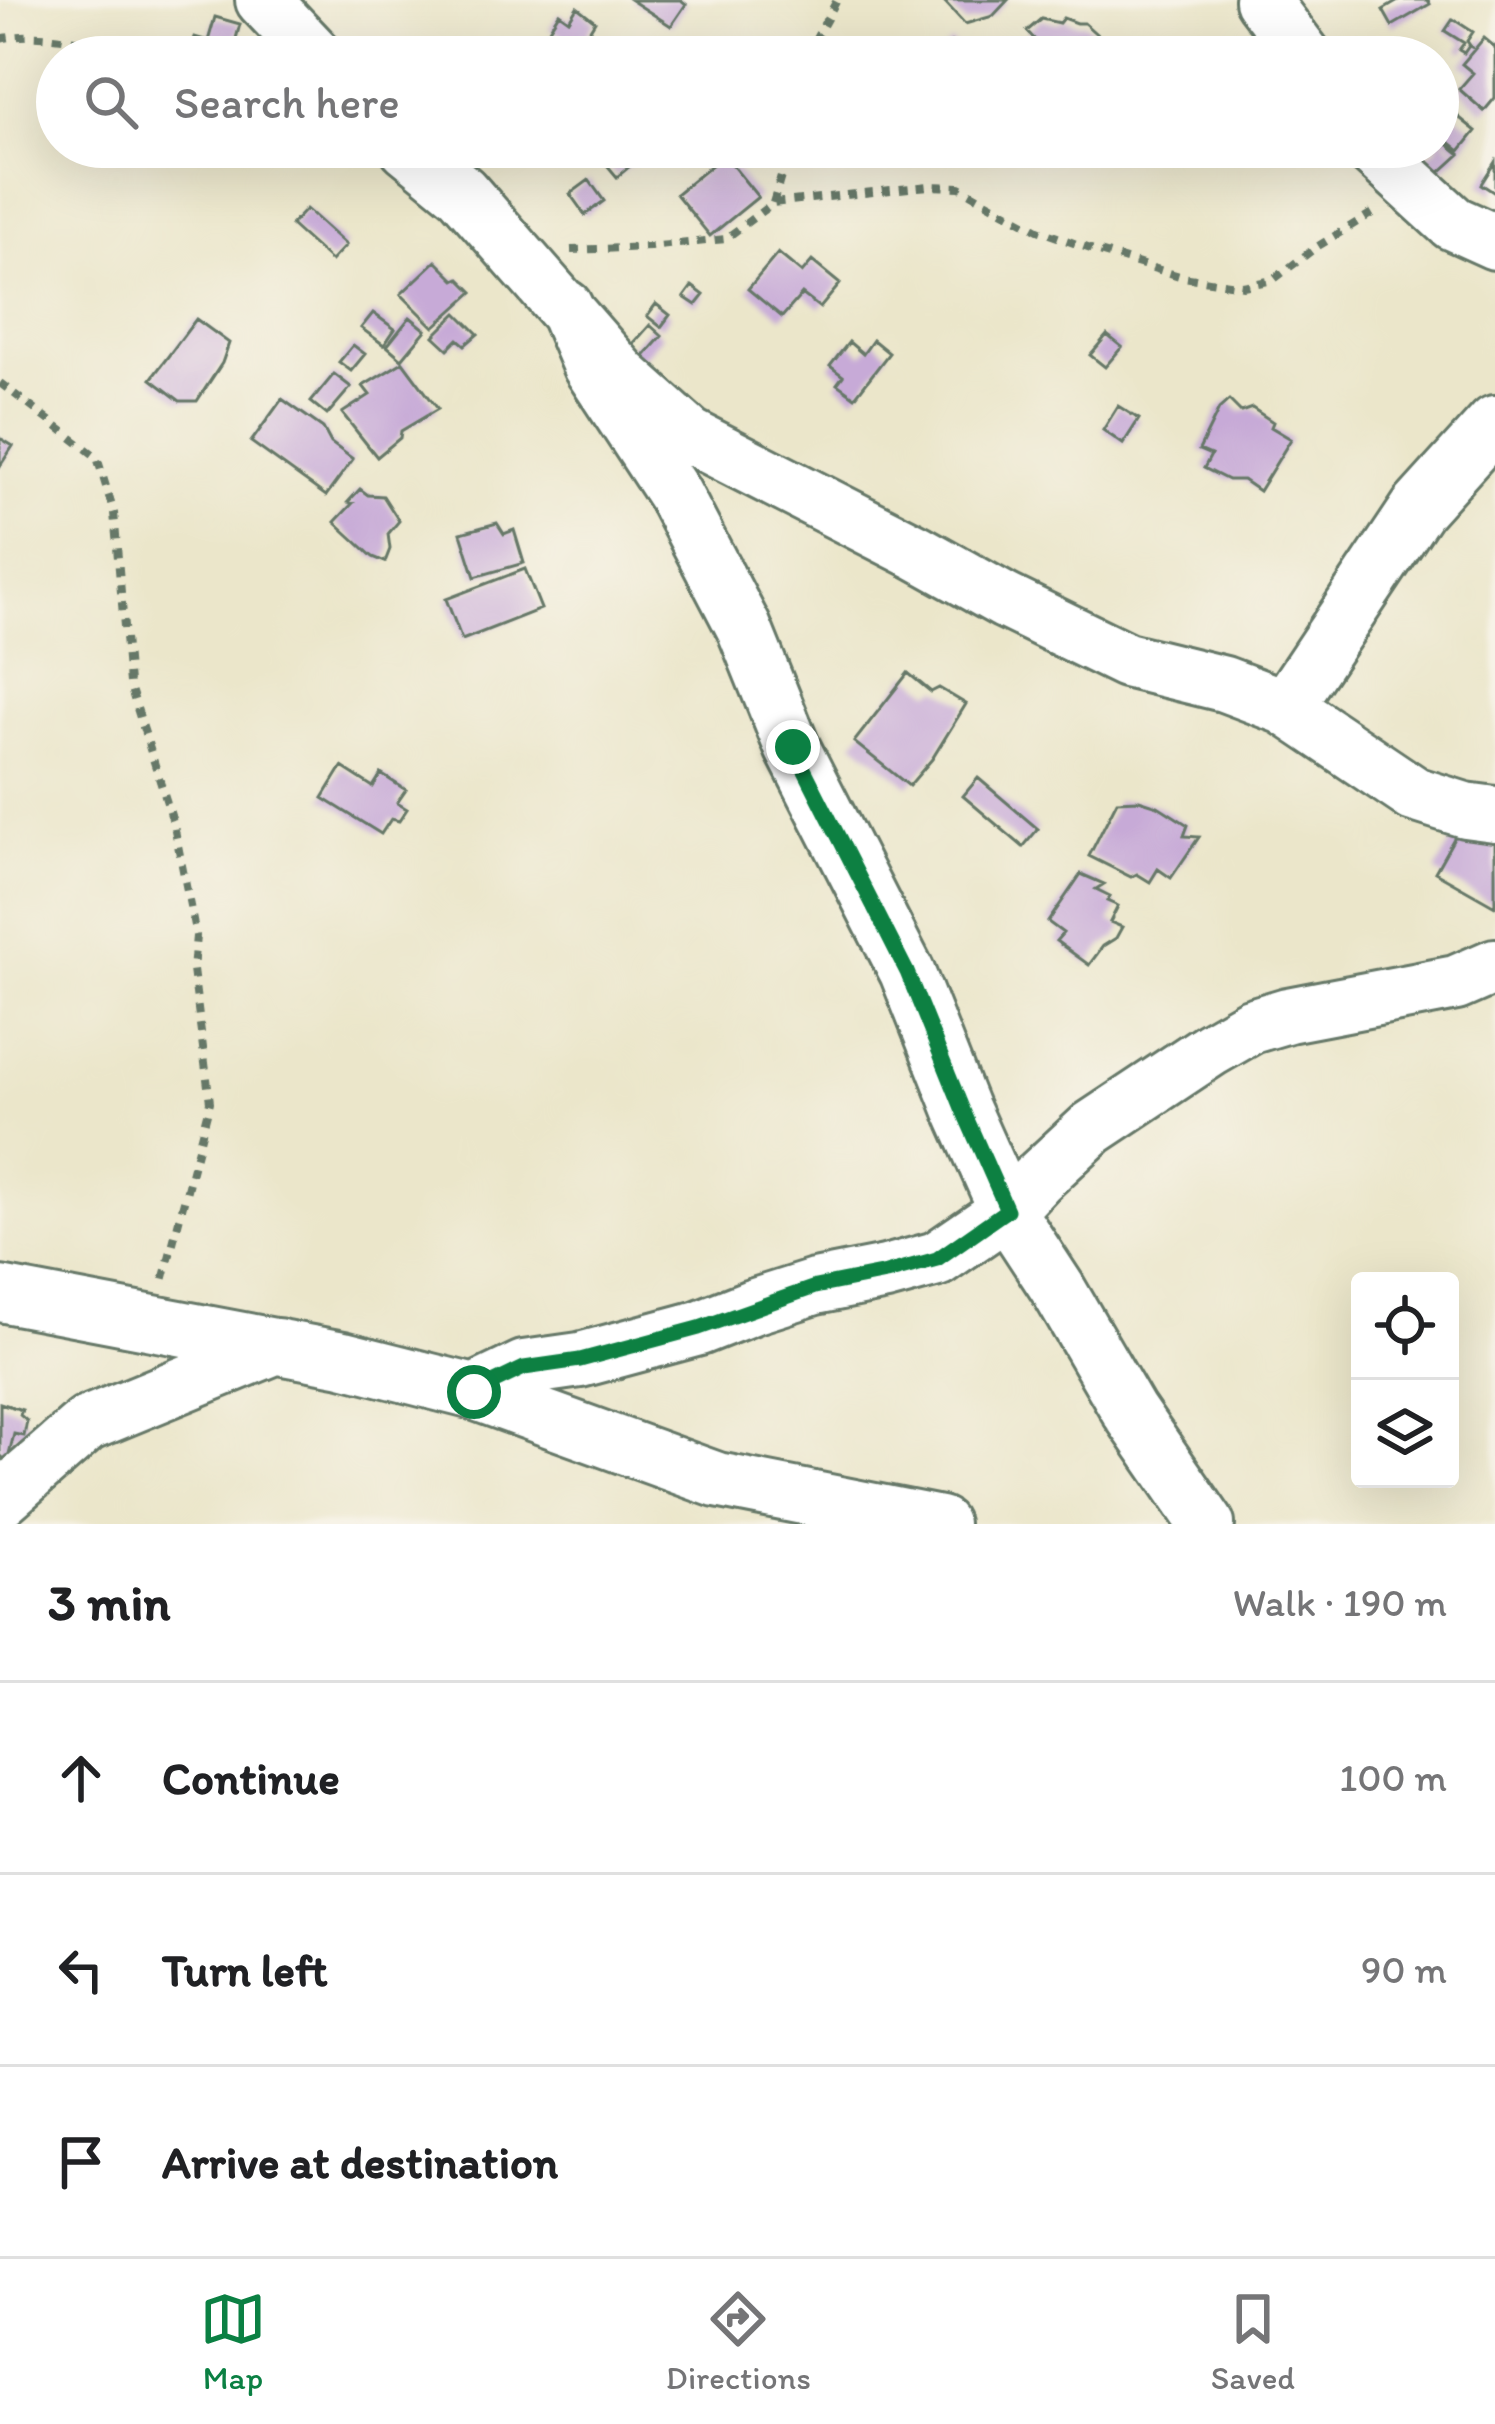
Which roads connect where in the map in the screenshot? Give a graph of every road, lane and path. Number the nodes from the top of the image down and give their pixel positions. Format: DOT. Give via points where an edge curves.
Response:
graph roads {
  1 [pos="263,0"];
  2 [pos="837,0"];
  3 [pos="1262,0"];
  4 [pos="297,36"];
  5 [pos="817,36"];
  6 [pos="1289,36"];
  7 [pos="36,37"];
  8 [pos="0,39"];
  9 [pos="432,168"];
  10 [pos="784,168"];
  11 [pos="1392,168"];
  12 [pos="1413,188"];
  13 [pos="773,203"];
  14 [pos="1495,242"];
  15 [pos="515,253"];
  16 [pos="565,308"];
  17 [pos="0,382"];
  18 [pos="1495,423"];
  19 [pos="1286,707"];
  20 [pos="1495,814"];
  21 [pos="1495,966"];
  22 [pos="1007,1210"];
  23 [pos="0,1294"];
  24 [pos="152,1323"];
  25 [pos="277,1346"];
  26 [pos="474,1392"];
  27 [pos="0,1500"];
  28 [pos="940,1524"];
  29 [pos="1207,1524"];
  1 -- 4 [label="street"];
  2 -- 5 [label="path"];
  3 -- 6 [label="street"];
  7 -- 8 [label="path"];
  9 -- 15 [label="street"];
  10 -- 13 [label="path"];
  11 -- 12 [label="street"];
  12 -- 13 [label="path" via="1273,280 1243,286 1096,251 960,187"];
  12 -- 14 [label="street" via="1453,223"];
  13 -- 15 [label="path" via="725,239"];
  15 -- 16 [label="street"];
  16 -- 19 [label="street" via="622,376 690,436 1126,660"];
  16 -- 22 [label="street" via="590,366 674,494 744,628 793,747 907,972"];
  17 -- 24 [label="path" via="97,458 114,513 129,683 174,825 196,936 210,1102"];
  18 -- 19 [label="street" via="1418,508"];
  19 -- 20 [label="street" via="1414,794"];
  21 -- 22 [label="street" via="1456,982 1251,1027 1092,1128"];
  22 -- 26 [label="street" via="937,1259 815,1287 680,1334 524,1368"];
  22 -- 29 [label="street"];
  23 -- 24 [label="street"];
  24 -- 25 [label="street"];
  25 -- 26 [label="street"];
  25 -- 27 [label="street" via="87,1424"];
  26 -- 28 [label="street" via="717,1480"];
}
